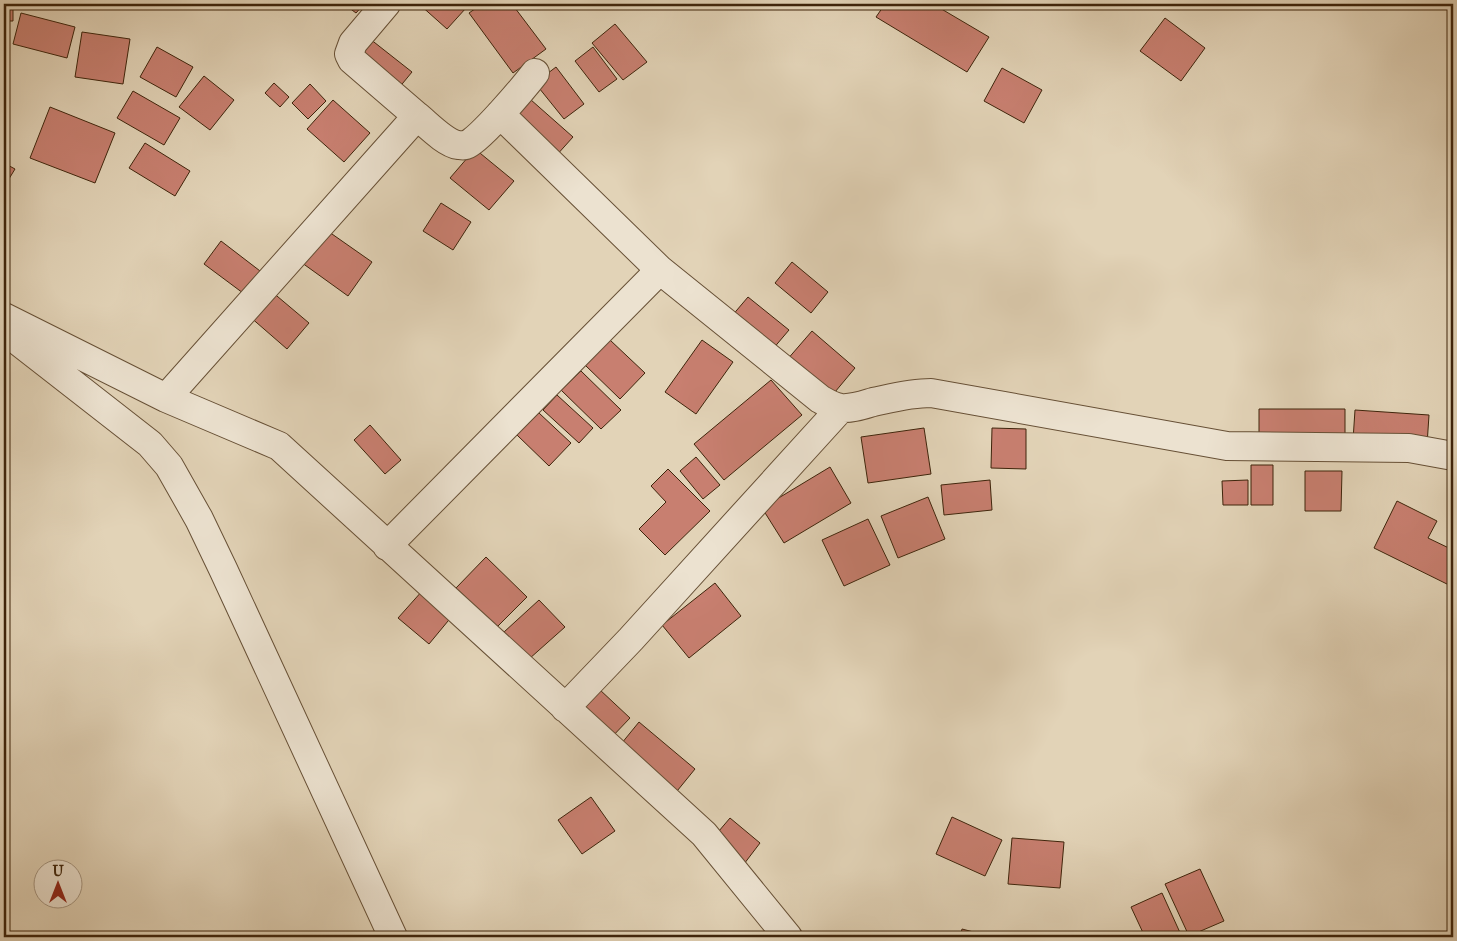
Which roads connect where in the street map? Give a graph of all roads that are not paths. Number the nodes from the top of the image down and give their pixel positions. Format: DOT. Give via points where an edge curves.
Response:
graph roads {
  1 [pos="386,4"];
  2 [pos="536,73"];
  3 [pos="500,114"];
  4 [pos="417,116"];
  5 [pos="660,270"];
  6 [pos="4,317"];
  7 [pos="4,330"];
  8 [pos="166,398"];
  9 [pos="841,408"];
  10 [pos="1453,456"];
  11 [pos="387,546"];
  12 [pos="565,708"];
  13 [pos="393,937"];
  14 [pos="788,937"];
  1 -- 4 [label="street" via="353,42 349,54"];
  2 -- 3 [label="street"];
  3 -- 4 [label="street" via="466,145 448,142"];
  3 -- 5 [label="street"];
  4 -- 8 [label="street"];
  5 -- 9 [label="street" via="820,398"];
  5 -- 11 [label="street"];
  6 -- 8 [label="street"];
  7 -- 13 [label="street" via="150,444 169,466 223,569"];
  8 -- 11 [label="street" via="279,446"];
  9 -- 10 [label="street" via="931,393 1227,446 1409,448"];
  9 -- 12 [label="street"];
  11 -- 12 [label="street"];
  12 -- 14 [label="street" via="704,834"];
}
